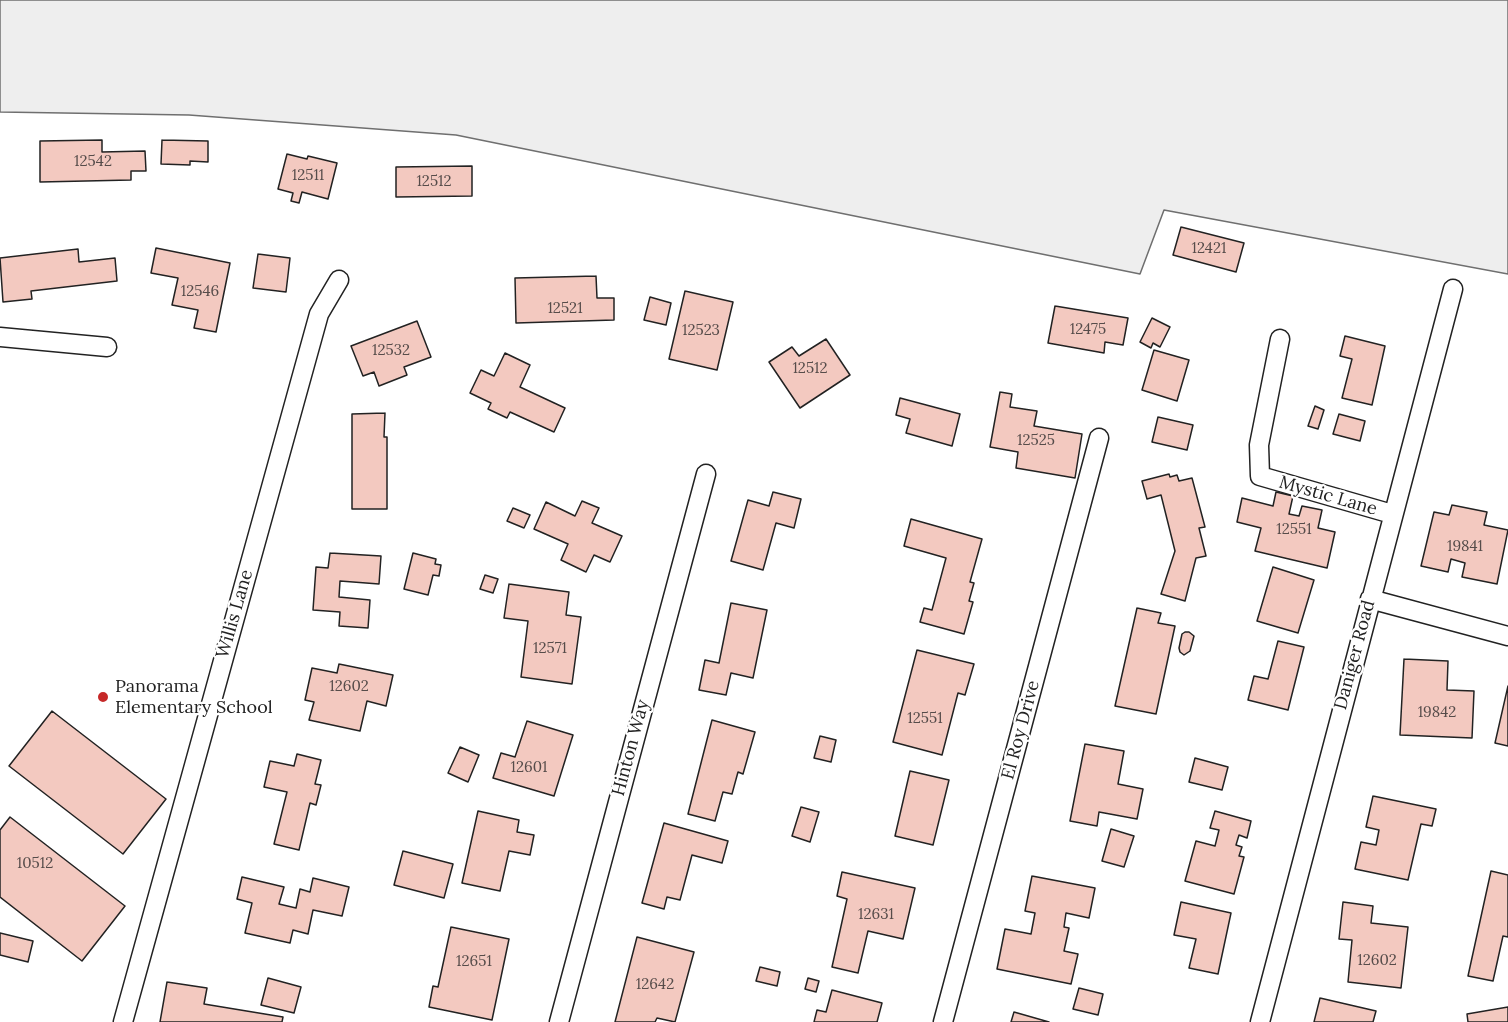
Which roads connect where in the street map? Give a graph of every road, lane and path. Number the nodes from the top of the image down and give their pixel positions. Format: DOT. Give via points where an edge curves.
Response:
graph roads {
  1 [pos="339,280"];
  2 [pos="1453,289"];
  3 [pos="0,337"];
  4 [pos="1280,339"];
  5 [pos="107,347"];
  6 [pos="1099,438"];
  7 [pos="706,474"];
  8 [pos="1392,514"];
  9 [pos="1370,599"];
  10 [pos="1508,636"];
  11 [pos="123,1022"];
  12 [pos="559,1022"];
  13 [pos="943,1022"];
  14 [pos="1260,1022"];
  1 -- 11 [label="street, Willis Lane" via="319,314"];
  2 -- 8 [label="street, Daniger Road"];
  3 -- 5 [label="street"];
  4 -- 8 [label="street, Mystic Lane" via="1259,446 1260,476"];
  6 -- 13 [label="street, El Roy Drive"];
  7 -- 12 [label="street, Hinton Way"];
  8 -- 9 [label="street, Daniger Road"];
  9 -- 10 [label="street"];
  9 -- 14 [label="street, Daniger Road"];
}
